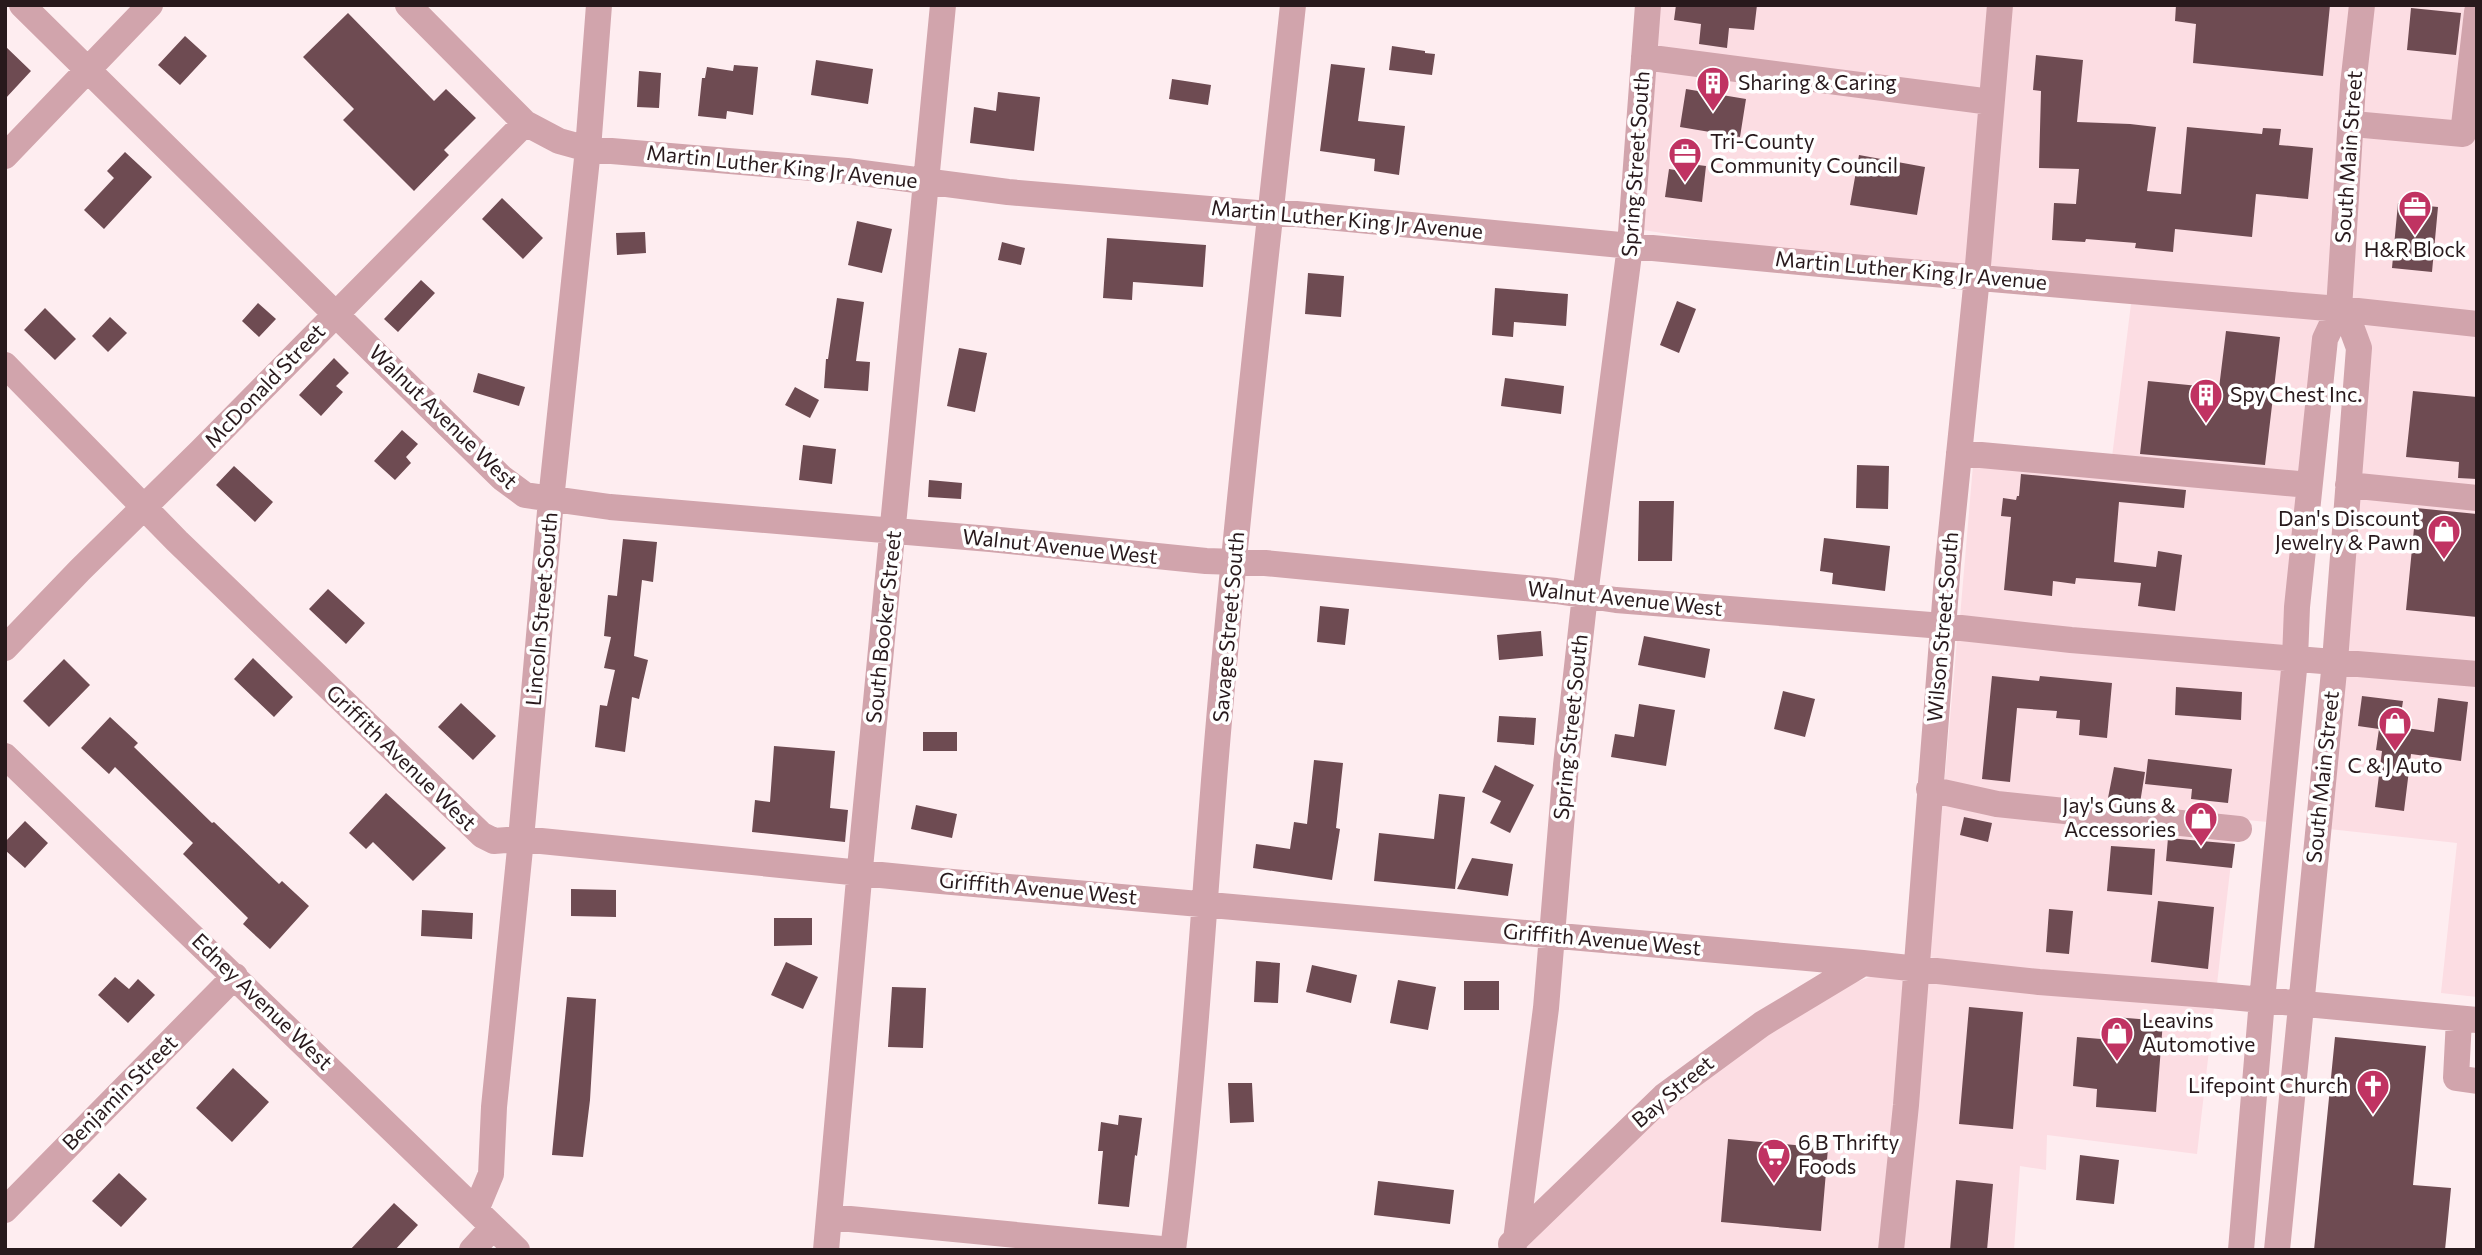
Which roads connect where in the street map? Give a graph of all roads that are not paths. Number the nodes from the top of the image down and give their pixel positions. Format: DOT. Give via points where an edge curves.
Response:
graph roads {
  1 [pos="22,5"];
  2 [pos="149,5"];
  3 [pos="408,5"];
  4 [pos="599,5"];
  5 [pos="943,5"];
  6 [pos="1293,5"];
  7 [pos="1647,5"];
  8 [pos="2000,5"];
  9 [pos="2362,5"];
  10 [pos="2477,12"];
  11 [pos="1644,57"];
  12 [pos="88,70"];
  13 [pos="1991,102"];
  14 [pos="525,123"];
  15 [pos="2353,124"];
  16 [pos="588,149"];
  17 [pos="5,156"];
  18 [pos="926,181"];
  19 [pos="1269,214"];
  20 [pos="1630,246"];
  21 [pos="1977,277"];
  22 [pos="2339,309"];
  23 [pos="336,313"];
  24 [pos="2477,324"];
  25 [pos="5,365"];
  26 [pos="1958,453"];
  27 [pos="2309,485"];
  28 [pos="2348,485"];
  29 [pos="2477,498"];
  30 [pos="551,500"];
  31 [pos="144,506"];
  32 [pos="894,531"];
  33 [pos="1235,562"];
  34 [pos="1585,595"];
  35 [pos="1942,626"];
  36 [pos="5,648"];
  37 [pos="2295,659"];
  38 [pos="2335,661"];
  39 [pos="2477,674"];
  40 [pos="5,756"];
  41 [pos="1929,789"];
  42 [pos="2239,829"];
  43 [pos="521,839"];
  44 [pos="860,871"];
  45 [pos="1206,904"];
  46 [pos="1553,936"];
  47 [pos="1863,963"];
  48 [pos="1915,969"];
  49 [pos="235,976"];
  50 [pos="2262,1000"];
  51 [pos="2300,1004"];
  52 [pos="2468,1019"];
  53 [pos="2477,1081"];
  54 [pos="5,1210"];
  55 [pos="829,1217"];
  56 [pos="484,1218"];
  57 [pos="1510,1245"];
  58 [pos="472,1250"];
  59 [pos="517,1250"];
  60 [pos="826,1250"];
  61 [pos="1173,1250"];
  62 [pos="1891,1250"];
  63 [pos="2241,1250"];
  64 [pos="2277,1250"];
  1 -- 12 [label="street, Walnut Avenue West"];
  2 -- 12 [label="street"];
  3 -- 14 [label="street, Martin Luther King Jr Avenue"];
  4 -- 16 [label="street, Lincoln Street South"];
  5 -- 18 [label="street, South Booker Street"];
  6 -- 19 [label="street, Savage Street South"];
  7 -- 11 [label="street, Spring Street South"];
  8 -- 13 [label="street, Wilson Street South"];
  9 -- 15 [label="street, South Main Street"];
  10 -- 15 [label="street" via="2463,134"];
  11 -- 13 [label="street"];
  11 -- 20 [label="street, Spring Street South"];
  12 -- 17 [label="street"];
  12 -- 23 [label="street, Walnut Avenue West"];
  13 -- 21 [label="street, Wilson Street South"];
  14 -- 16 [label="street, Martin Luther King Jr Avenue" via="559,141"];
  14 -- 23 [label="street, McDonald Street"];
  15 -- 22 [label="street, South Main Street"];
  16 -- 18 [label="street, Martin Luther King Jr Avenue"];
  16 -- 30 [label="street, Lincoln Street South"];
  18 -- 19 [label="street, Martin Luther King Jr Avenue"];
  18 -- 32 [label="street, South Booker Street"];
  19 -- 20 [label="street, Martin Luther King Jr Avenue"];
  19 -- 33 [label="street, Savage Street South"];
  20 -- 21 [label="street, Martin Luther King Jr Avenue"];
  20 -- 34 [label="street, Spring Street South"];
  21 -- 22 [label="street, Martin Luther King Jr Avenue"];
  21 -- 26 [label="street, Wilson Street South"];
  22 -- 24 [label="street, Martin Luther King Jr Avenue"];
  22 -- 27 [label="street, South Main Street" via="2325,339"];
  22 -- 28 [label="street, South Main Street" via="2359,348"];
  23 -- 30 [label="street, Walnut Avenue West" via="502,478 525,495"];
  23 -- 31 [label="street, McDonald Street"];
  25 -- 31 [label="street, Griffith Avenue West"];
  26 -- 27 [label="street"];
  26 -- 35 [label="street, Wilson Street South"];
  27 -- 37 [label="street, South Main Street"];
  28 -- 29 [label="street"];
  28 -- 38 [label="street, South Main Street"];
  30 -- 32 [label="street, Walnut Avenue West"];
  30 -- 43 [label="street, Lincoln Street South"];
  31 -- 36 [label="street, McDonald Street"];
  31 -- 43 [label="street, Griffith Avenue West" via="482,835 494,841"];
  32 -- 33 [label="street, Walnut Avenue West"];
  32 -- 44 [label="street, South Booker Street"];
  33 -- 34 [label="street, Walnut Avenue West"];
  33 -- 45 [label="street, Savage Street South"];
  34 -- 35 [label="street, Walnut Avenue West"];
  34 -- 46 [label="street, Spring Street South"];
  35 -- 37 [label="street, Walnut Avenue West"];
  35 -- 41 [label="street, Wilson Street South"];
  37 -- 38 [label="street, Walnut Avenue West"];
  37 -- 50 [label="street, South Main Street"];
  38 -- 39 [label="street, Walnut Avenue West"];
  38 -- 51 [label="street, South Main Street"];
  40 -- 49 [label="street, Edney Avenue West"];
  41 -- 42 [label="street" via="1997,804"];
  41 -- 48 [label="street, Wilson Street South"];
  43 -- 44 [label="street, Griffith Avenue West"];
  43 -- 56 [label="street, Lincoln Street South"];
  44 -- 45 [label="street, Griffith Avenue West"];
  44 -- 55 [label="street, South Booker Street"];
  45 -- 46 [label="street, Griffith Avenue West"];
  45 -- 61 [label="street, Savage Street South"];
  46 -- 47 [label="street, Griffith Avenue West"];
  46 -- 57 [label="street, Spring Street South"];
  47 -- 48 [label="street, Griffith Avenue West"];
  47 -- 57 [label="street, Bay Street" via="1762,1024 1664,1096"];
  48 -- 50 [label="street, Griffith Avenue West"];
  48 -- 62 [label="street, Wilson Street South"];
  49 -- 54 [label="street, Benjamin Street"];
  49 -- 56 [label="street, Edney Avenue West"];
  50 -- 51 [label="street, Griffith Avenue West"];
  50 -- 63 [label="street, South Main Street"];
  51 -- 52 [label="street, Griffith Avenue West"];
  51 -- 64 [label="street, South Main Street"];
  52 -- 53 [label="street" via="2456,1078"];
  55 -- 60 [label="street, South Booker Street"];
  55 -- 61 [label="street"];
  56 -- 58 [label="street, Lincoln Street South"];
  56 -- 59 [label="street, Edney Avenue West"];
}
